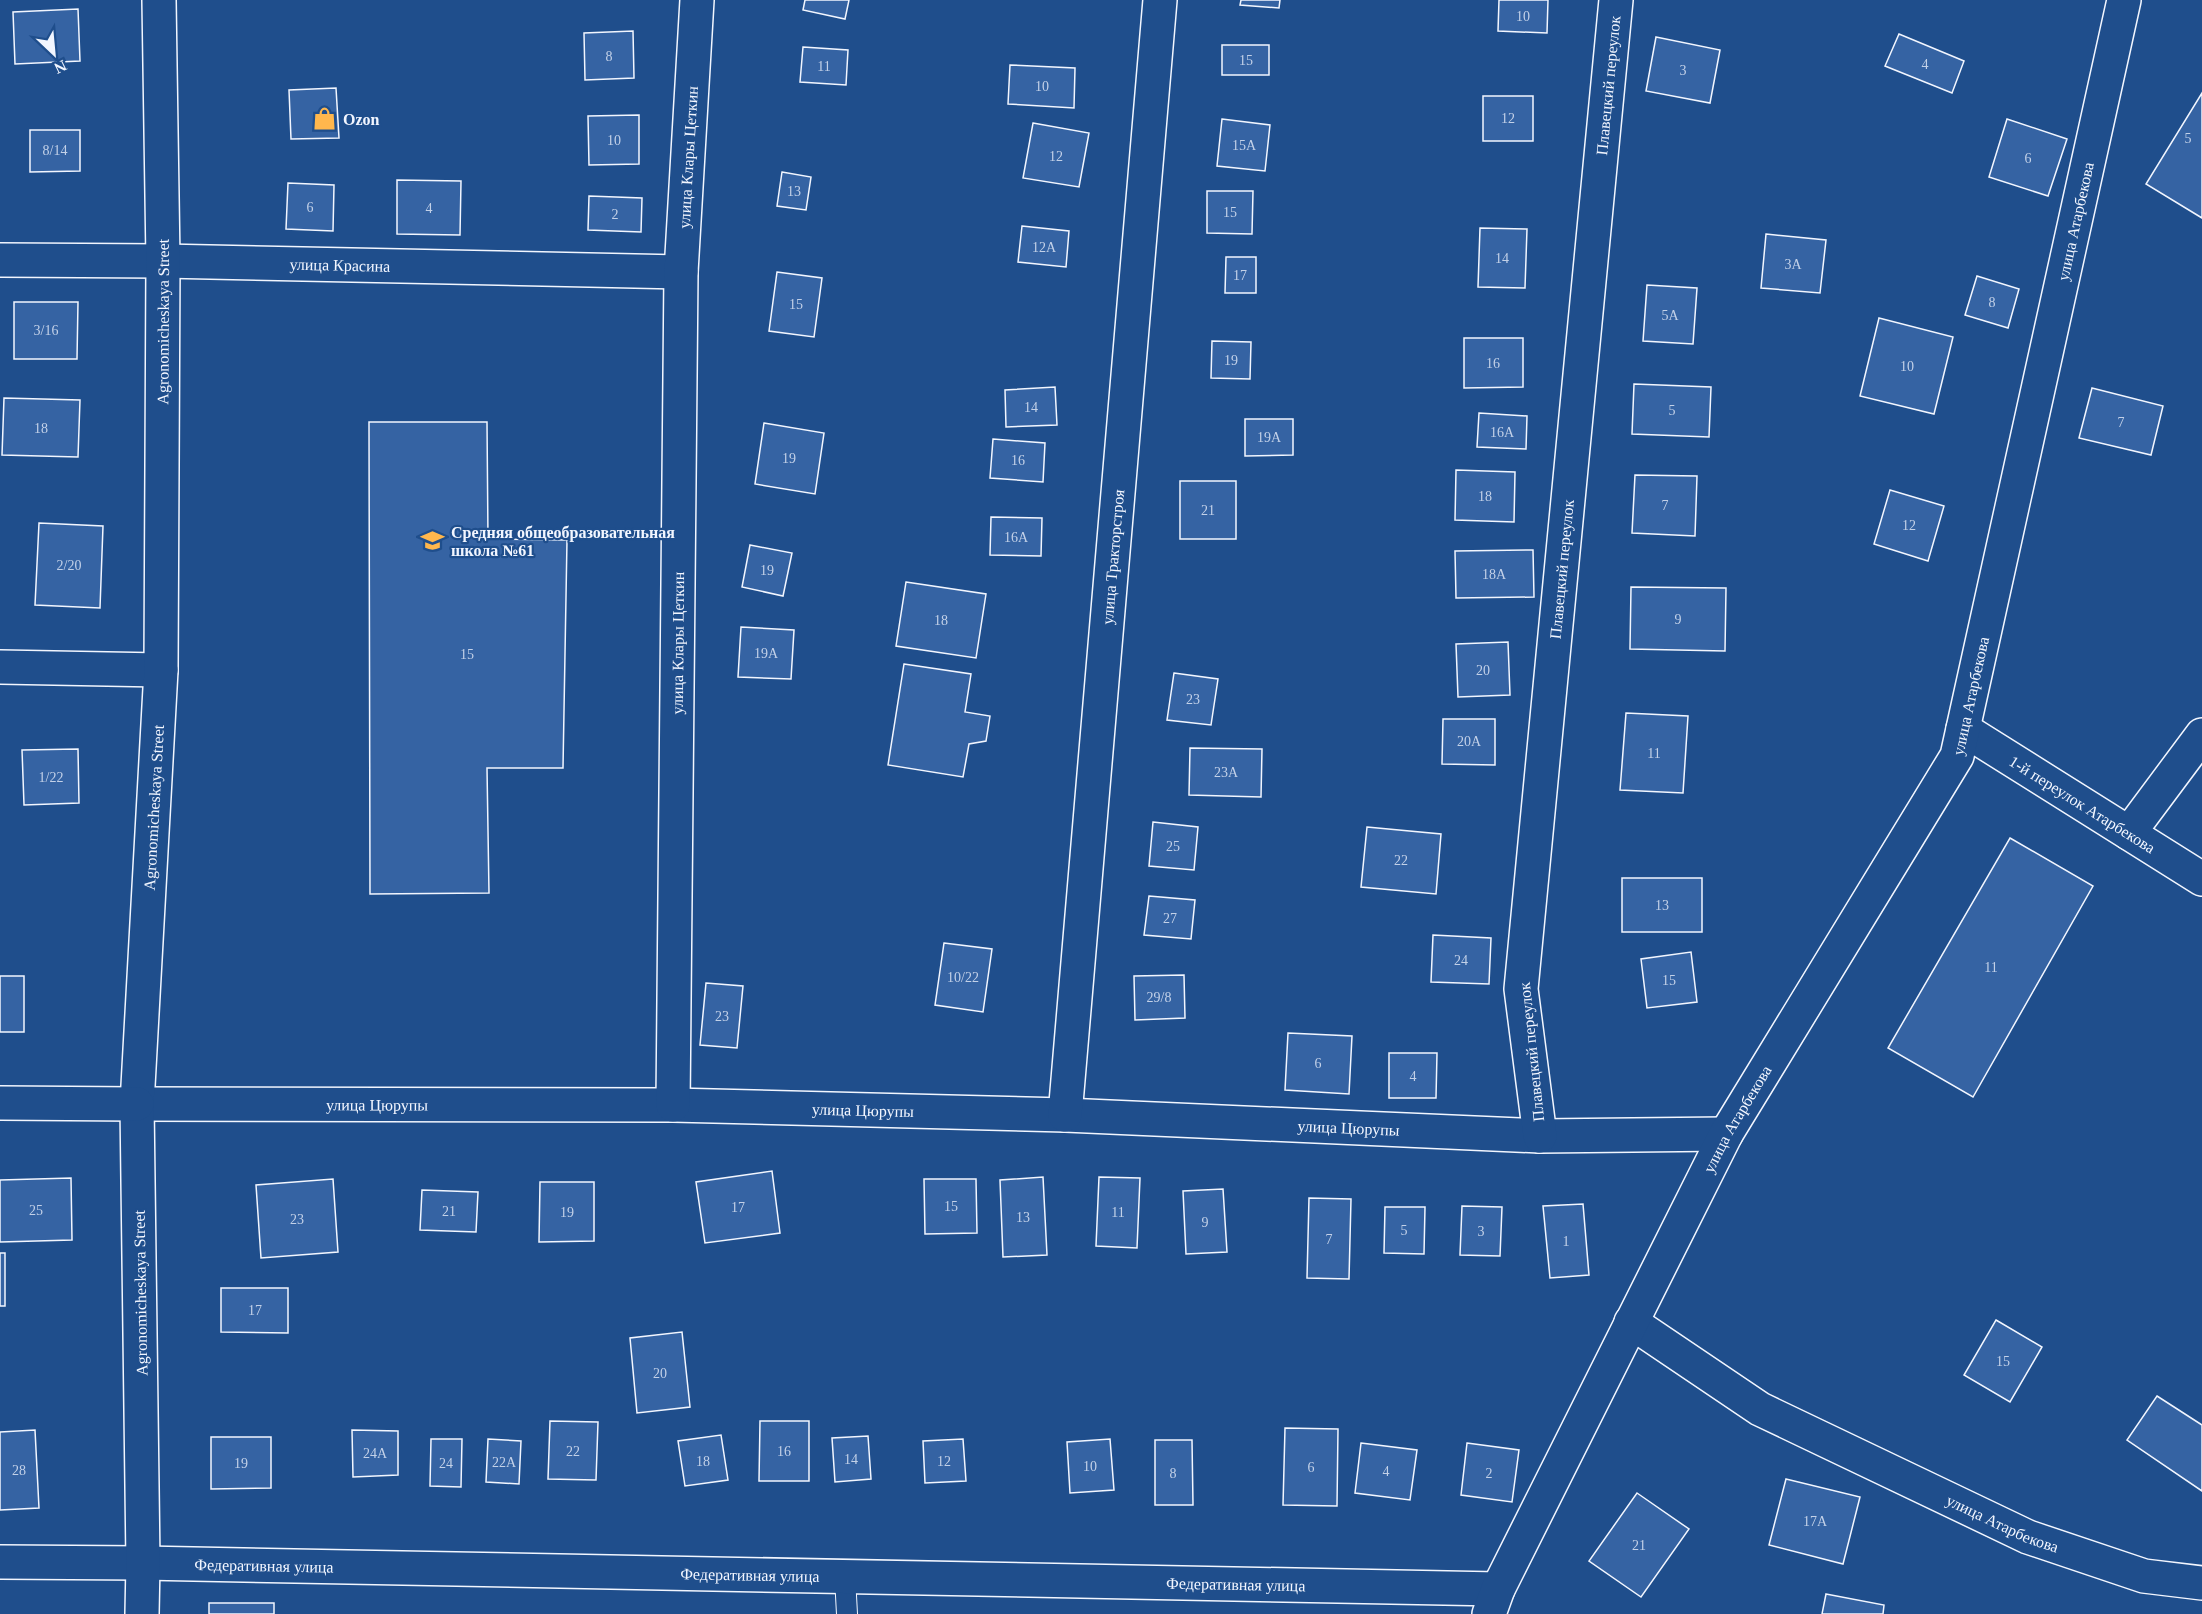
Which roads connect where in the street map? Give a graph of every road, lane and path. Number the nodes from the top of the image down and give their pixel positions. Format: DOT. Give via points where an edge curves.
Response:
graph roads {
  1 [pos="159,0"];
  2 [pos="697,0"];
  3 [pos="1160,0"];
  4 [pos="1616,0"];
  5 [pos="2124,0"];
  6 [pos="0,260"];
  7 [pos="163,261"];
  8 [pos="681,272"];
  9 [pos="0,667"];
  10 [pos="161,670"];
  11 [pos="1963,729"];
  12 [pos="2202,735"];
  13 [pos="2129,833"];
  14 [pos="2202,879"];
  15 [pos="0,1103"];
  16 [pos="137,1104"];
  17 [pos="673,1105"];
  18 [pos="1065,1115"];
  19 [pos="1726,1134"];
  20 [pos="1540,1136"];
  21 [pos="1632,1322"];
  22 [pos="0,1562"];
  23 [pos="143,1563"];
  24 [pos="845,1577"];
  25 [pos="2202,1582"];
  26 [pos="1494,1601"];
  27 [pos="142,1614"];
  28 [pos="847,1614"];
  1 -- 7 [label="street, Agronomicheskaya Street"];
  2 -- 8 [label="street, улица Клары Цеткин"];
  3 -- 18 [label="street, улица Тракторстроя"];
  4 -- 20 [label="street, Плавецкий переулок" via="1521,989"];
  5 -- 11 [label="street, улица Атарбекова"];
  6 -- 7 [label="street, улица Красина"];
  7 -- 8 [label="street, улица Красина"];
  7 -- 10 [label="street, Agronomicheskaya Street"];
  8 -- 17 [label="street, улица Клары Цеткин"];
  9 -- 10 [label="street"];
  10 -- 16 [label="street, Agronomicheskaya Street"];
  11 -- 13 [label="street, 1-й переулок Атарбекова"];
  11 -- 19 [label="street, улица Атарбекова" via="1957,756"];
  12 -- 13 [label="street"];
  13 -- 14 [label="street, 1-й переулок Атарбекова"];
  15 -- 16 [label="street, улица Цюрупы"];
  16 -- 17 [label="street, улица Цюрупы"];
  16 -- 23 [label="street, Agronomicheskaya Street"];
  17 -- 18 [label="street, улица Цюрупы"];
  18 -- 20 [label="street, улица Цюрупы"];
  19 -- 20 [label="street, улица Цюрупы"];
  19 -- 21 [label="street, улица Атарбекова"];
  21 -- 25 [label="street, улица Атарбекова" via="1760,1409 2028,1538 2144,1576"];
  21 -- 26 [label="street, улица Атарбекова"];
  22 -- 23 [label="street, Федеративная улица"];
  23 -- 24 [label="street, Федеративная улица"];
  23 -- 27 [label="street, Agronomicheskaya Street"];
  24 -- 26 [label="street, Федеративная улица"];
  24 -- 28 [label="lane"];
}
